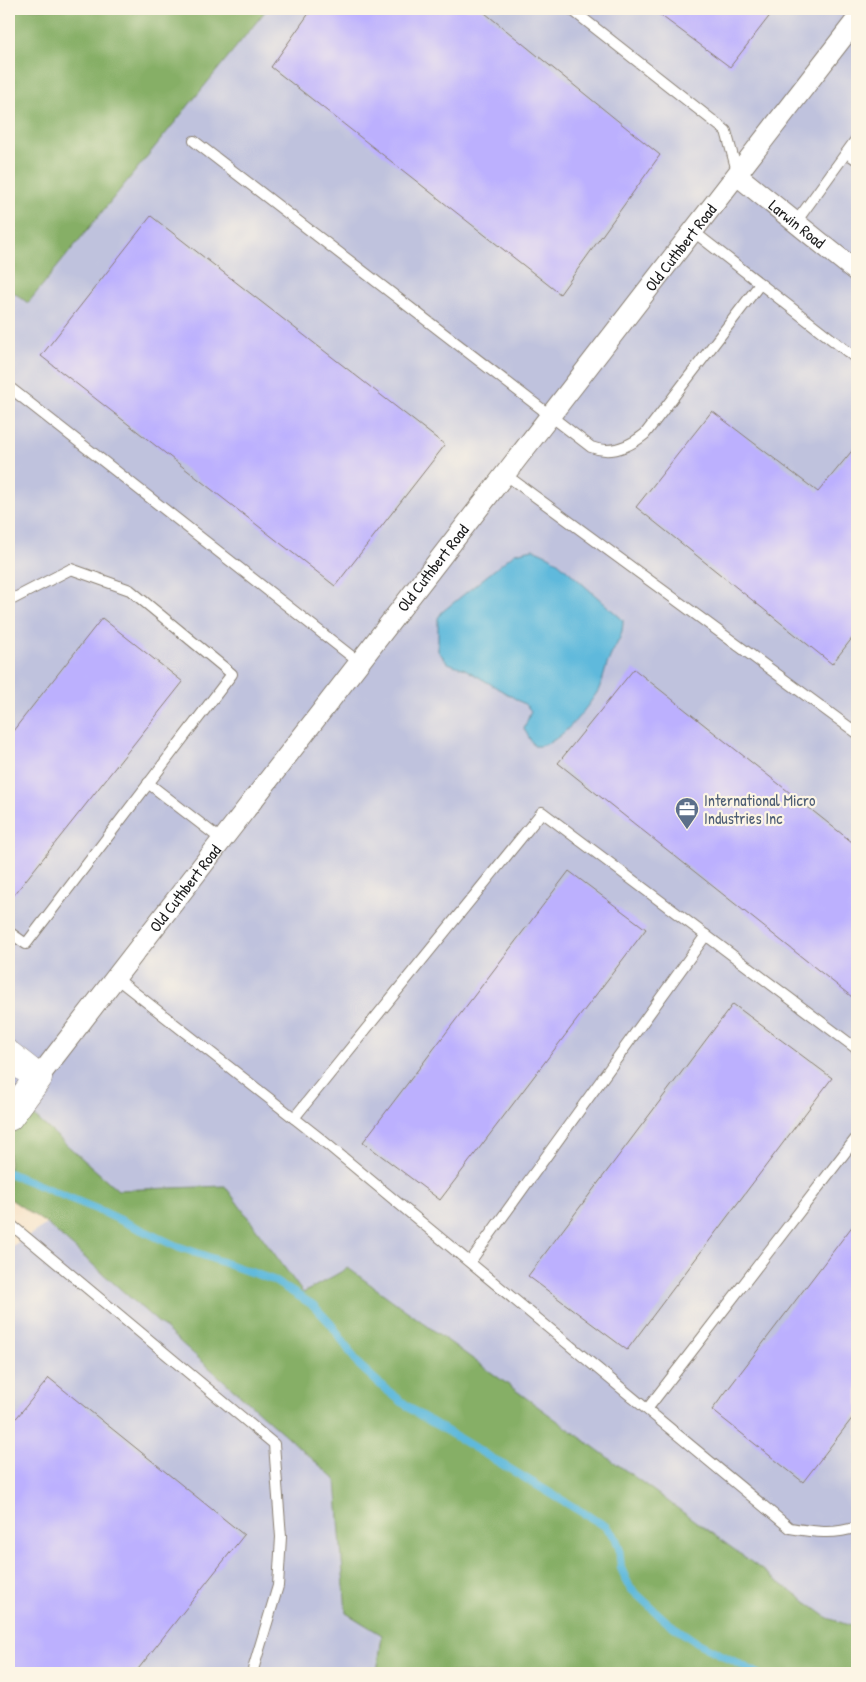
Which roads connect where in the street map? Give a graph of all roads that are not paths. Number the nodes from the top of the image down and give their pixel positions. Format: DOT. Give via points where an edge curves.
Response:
graph roads {
  1 [pos="571,9"];
  2 [pos="857,19"];
  3 [pos="857,138"];
  4 [pos="194,142"];
  5 [pos="847,152"];
  6 [pos="857,160"];
  7 [pos="738,176"];
  8 [pos="796,222"];
  9 [pos="694,232"];
  10 [pos="857,272"];
  11 [pos="760,284"];
  12 [pos="857,359"];
  13 [pos="9,387"];
  14 [pos="552,416"];
  15 [pos="506,475"];
  16 [pos="9,601"];
  17 [pos="360,663"];
  18 [pos="857,733"];
  19 [pos="148,783"];
  20 [pos="223,841"];
  21 [pos="9,932"];
  22 [pos="706,935"];
  23 [pos="116,978"];
  24 [pos="857,1049"];
  25 [pos="9,1055"];
  26 [pos="38,1078"];
  27 [pos="9,1117"];
  28 [pos="294,1118"];
  29 [pos="857,1138"];
  30 [pos="9,1223"];
  31 [pos="470,1262"];
  32 [pos="648,1408"];
  33 [pos="857,1526"];
  34 [pos="252,1673"];
  1 -- 7 [label="lane" via="726,131"];
  2 -- 7 [label="street, Old Cuthbert Road"];
  3 -- 5 [label="lane"];
  4 -- 14 [label="lane"];
  5 -- 6 [label="lane"];
  5 -- 8 [label="lane"];
  7 -- 8 [label="street, Larwin Road"];
  7 -- 9 [label="street, Old Cuthbert Road"];
  8 -- 10 [label="street, Larwin Road"];
  9 -- 11 [label="lane"];
  9 -- 14 [label="street, Old Cuthbert Road"];
  11 -- 12 [label="lane"];
  11 -- 14 [label="lane" via="645,434 633,444 600,451"];
  13 -- 17 [label="lane"];
  14 -- 15 [label="street, Old Cuthbert Road"];
  15 -- 17 [label="street, Old Cuthbert Road"];
  15 -- 18 [label="lane"];
  16 -- 19 [label="lane" via="71,569 130,590 232,674"];
  17 -- 20 [label="street, Old Cuthbert Road"];
  19 -- 20 [label="lane"];
  19 -- 21 [label="lane" via="26,944"];
  20 -- 23 [label="street, Old Cuthbert Road"];
  22 -- 24 [label="lane"];
  22 -- 28 [label="lane" via="542,812"];
  22 -- 31 [label="lane"];
  23 -- 26 [label="street, Old Cuthbert Road"];
  23 -- 28 [label="lane"];
  25 -- 26 [label="street"];
  26 -- 27 [label="street, Old Cuthbert Road"];
  28 -- 31 [label="lane"];
  29 -- 32 [label="lane"];
  30 -- 34 [label="lane" via="274,1444 281,1537 278,1586"];
  31 -- 32 [label="lane"];
  32 -- 33 [label="lane" via="790,1528 820,1533 842,1532"];
}
